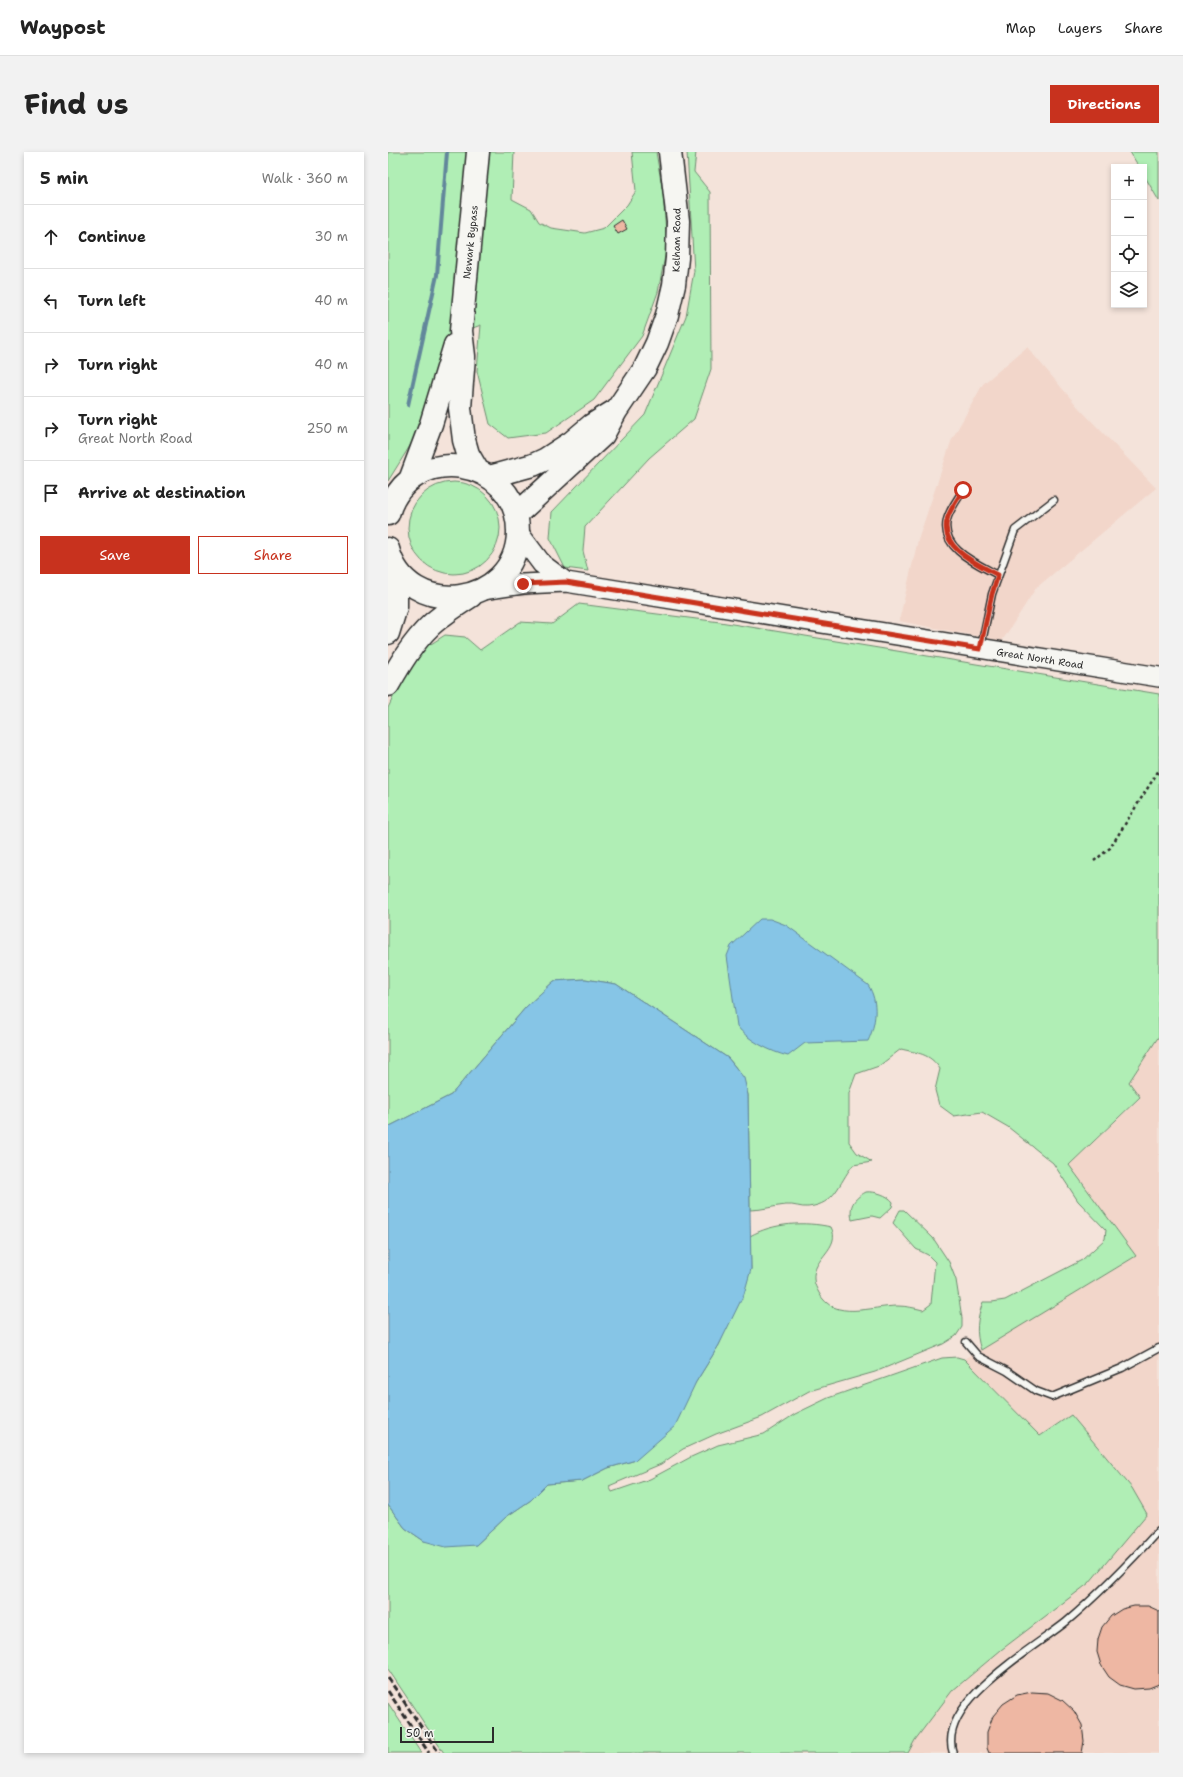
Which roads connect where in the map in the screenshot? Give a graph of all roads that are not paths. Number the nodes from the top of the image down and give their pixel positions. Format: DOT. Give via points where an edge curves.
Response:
graph roads {
  1 [pos="478,152"];
  2 [pos="670,152"];
  3 [pos="461,331"];
  4 [pos="616,411"];
  5 [pos="483,474"];
  6 [pos="410,480"];
  7 [pos="963,490"];
  8 [pos="1054,500"];
  9 [pos="388,514"];
  10 [pos="517,524"];
  11 [pos="392,558"];
  12 [pos="998,575"];
  13 [pos="566,582"];
  14 [pos="478,592"];
  15 [pos="388,633"];
  16 [pos="980,649"];
  17 [pos="1159,677"];
  18 [pos="388,686"];
  19 [pos="966,1342"];
  20 [pos="1159,1348"];
  21 [pos="1159,1530"];
  22 [pos="953,1753"];
  1 -- 3 [label="highway, Newark Bypass"];
  2 -- 4 [label="highway, Kelham Road" via="678,221 674,285 667,315 654,350"];
  3 -- 5 [label="highway, Newark Bypass" via="464,356 460,408 464,440 468,454"];
  3 -- 6 [label="highway, Newark Bypass"];
  4 -- 5 [label="highway, Kelham Road" via="592,425 546,459 533,465"];
  4 -- 10 [label="highway, Kelham Road" via="603,435 545,487"];
  5 -- 6 [label="highway" via="460,466 442,466 425,471"];
  5 -- 10 [label="highway" via="506,493"];
  6 -- 9 [label="highway" via="398,493"];
  7 -- 12 [label="lane" via="947,520 946,535 961,554"];
  8 -- 12 [label="lane" via="1015,530"];
  10 -- 13 [label="main road, Great North Road" via="542,564"];
  10 -- 14 [label="highway" via="516,547 508,566 499,578"];
  11 -- 14 [label="highway" via="404,578 415,587 434,595 455,598"];
  11 -- 15 [label="highway" via="396,606"];
  12 -- 16 [label="lane"];
  13 -- 14 [label="main road, Great North Road" via="523,584"];
  13 -- 16 [label="main road, Great North Road"];
  14 -- 18 [label="highway" via="448,611 424,631 405,656"];
  16 -- 17 [label="main road, Great North Road"];
  19 -- 20 [label="lane" via="978,1356 1007,1371 1036,1392 1052,1397 1122,1368"];
  21 -- 22 [label="lane" via="1067,1621 987,1680 964,1706 954,1726 951,1747"];
}
